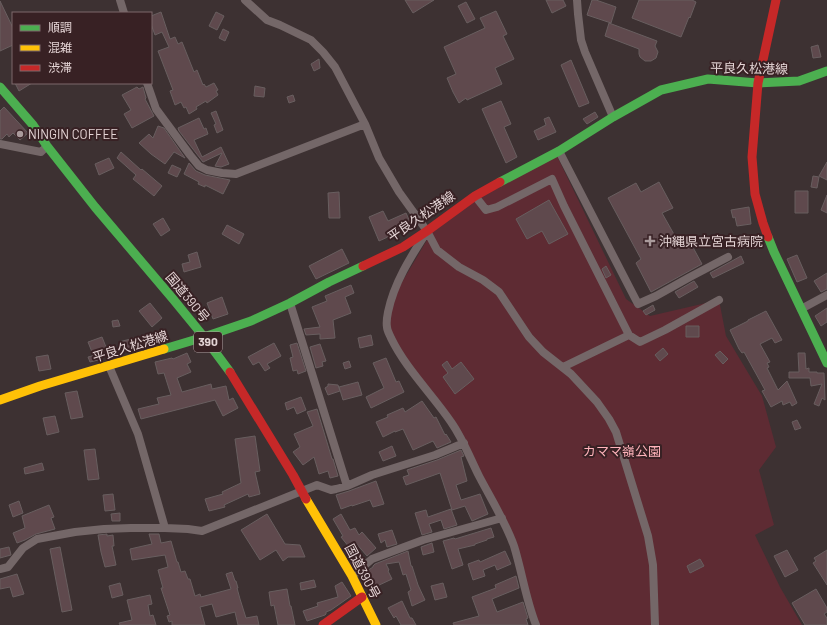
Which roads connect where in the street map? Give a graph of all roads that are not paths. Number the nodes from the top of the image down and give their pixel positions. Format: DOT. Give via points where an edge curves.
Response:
graph roads {
  1 [pos="120,0"];
  2 [pos="244,0"];
  3 [pos="577,0"];
  4 [pos="776,0"];
  5 [pos="124,12"];
  6 [pos="827,70"];
  7 [pos="758,82"];
  8 [pos="147,84"];
  9 [pos="0,86"];
  10 [pos="613,117"];
  11 [pos="365,124"];
  12 [pos="0,144"];
  13 [pos="47,146"];
  14 [pos="559,150"];
  15 [pos="475,196"];
  16 [pos="427,231"];
  17 [pos="728,258"];
  18 [pos="827,295"];
  19 [pos="719,300"];
  20 [pos="290,303"];
  21 [pos="801,309"];
  22 [pos="629,335"];
  23 [pos="204,337"];
  24 [pos="827,363"];
  25 [pos="109,366"];
  26 [pos="563,367"];
  27 [pos="0,400"];
  28 [pos="464,443"];
  29 [pos="347,486"];
  30 [pos="301,491"];
  31 [pos="502,518"];
  32 [pos="165,528"];
  33 [pos="0,569"];
  34 [pos="352,576"];
  35 [pos="362,597"];
  36 [pos="323,625"];
  37 [pos="376,625"];
  38 [pos="536,625"];
  39 [pos="655,625"];
  1 -- 5 [label="street"];
  2 -- 11 [label="street" via="268,20 311,40 335,67"];
  3 -- 10 [label="street" via="581,40"];
  4 -- 7 [label="main road"];
  6 -- 7 [label="main road, 平良久松港線" via="800,81"];
  7 -- 10 [label="main road, 平良久松港線" via="708,79 661,90"];
  7 -- 21 [label="main road" via="752,157 755,194 774,252"];
  8 -- 11 [label="street" via="156,109 199,166 222,173 236,174"];
  9 -- 13 [label="main road, 国道390号 / 390"];
  10 -- 14 [label="main road, 平良久松港線"];
  11 -- 16 [label="street" via="383,165"];
  12 -- 13 [label="street" via="41,152"];
  13 -- 23 [label="main road, 国道390号 / 390"];
  14 -- 15 [label="main road, 平良久松港線"];
  14 -- 17 [label="street" via="638,304"];
  15 -- 16 [label="main road, 平良久松港線"];
  15 -- 22 [label="street" via="486,210 552,179"];
  16 -- 20 [label="main road, 平良久松港線" via="403,246"];
  16 -- 26 [label="street" via="437,250 459,268 483,280 499,292 529,337"];
  16 -- 28 [label="street" via="403,271 390,302 387,329 409,368"];
  18 -- 21 [label="street"];
  19 -- 22 [label="street" via="640,342"];
  20 -- 23 [label="main road, 平良久松港線" via="250,321"];
  20 -- 29 [label="street"];
  21 -- 24 [label="main road"];
  22 -- 26 [label="street"];
  23 -- 25 [label="main road, 平良久松港線"];
  23 -- 30 [label="main road, 国道390号 / 390" via="233,375"];
  25 -- 27 [label="main road, 平良久松港線"];
  25 -- 32 [label="street" via="138,434"];
  26 -- 39 [label="street" via="597,402 616,432 648,536 653,565"];
  28 -- 29 [label="street"];
  28 -- 31 [label="street"];
  29 -- 30 [label="street" via="331,490 317,485"];
  30 -- 32 [label="street" via="202,531"];
  30 -- 34 [label="main road, 国道390号 / 390"];
  31 -- 34 [label="street" via="423,540 372,559"];
  31 -- 38 [label="street" via="510,535"];
  32 -- 33 [label="street" via="104,529 36,539 23,548 8,567"];
  34 -- 35 [label="main road, 国道390号 / 390"];
  35 -- 36 [label="main road"];
  35 -- 37 [label="main road, 国道390号 / 390"];
}
